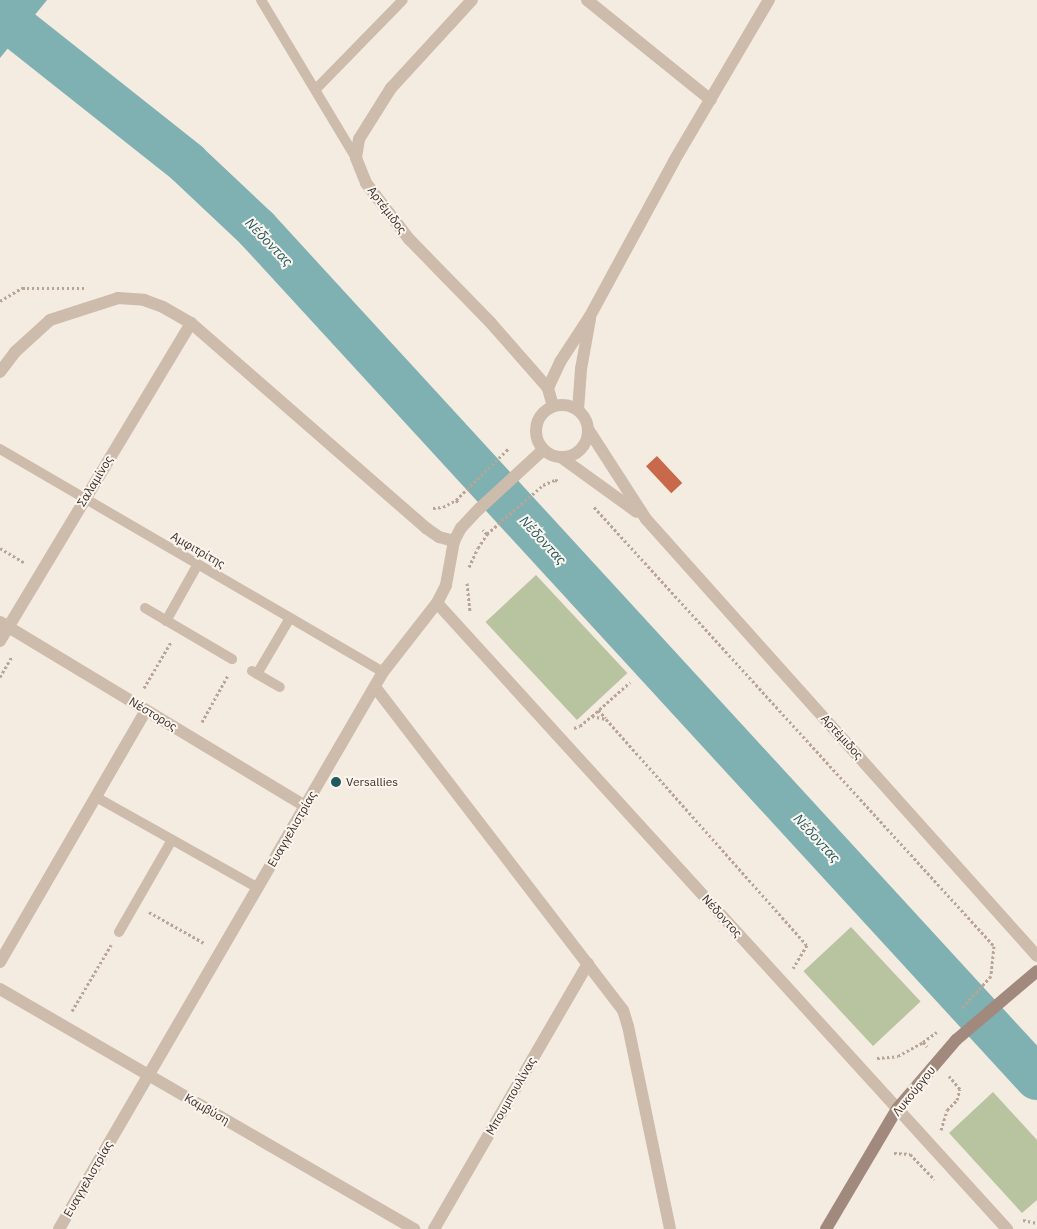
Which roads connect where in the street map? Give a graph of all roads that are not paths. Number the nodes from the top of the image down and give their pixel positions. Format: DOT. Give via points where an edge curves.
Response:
graph roads {
  1 [pos="261,0"];
  2 [pos="403,0"];
  3 [pos="472,0"];
  4 [pos="587,0"];
  5 [pos="769,0"];
  6 [pos="316,89"];
  7 [pos="711,100"];
  8 [pos="356,158"];
  9 [pos="590,316"];
  10 [pos="191,323"];
  11 [pos="0,372"];
  12 [pos="548,388"];
  13 [pos="553,406"];
  14 [pos="578,410"];
  15 [pos="588,429"];
  16 [pos="0,448"];
  17 [pos="543,450"];
  18 [pos="562,458"];
  19 [pos="85,498"];
  20 [pos="646,519"];
  21 [pos="454,541"];
  22 [pos="198,564"];
  23 [pos="437,603"];
  24 [pos="145,608"];
  25 [pos="290,618"];
  26 [pos="166,621"];
  27 [pos="4,625"];
  28 [pos="0,641"];
  29 [pos="232,659"];
  30 [pos="383,672"];
  31 [pos="280,687"];
  32 [pos="375,687"];
  33 [pos="141,707"];
  34 [pos="96,797"];
  35 [pos="305,806"];
  36 [pos="172,840"];
  37 [pos="258,888"];
  38 [pos="119,932"];
  39 [pos="1037,956"];
  40 [pos="0,962"];
  41 [pos="588,963"];
  42 [pos="1037,971"];
  43 [pos="0,989"];
  44 [pos="148,1075"];
  45 [pos="897,1109"];
  46 [pos="59,1229"];
  47 [pos="414,1229"];
  48 [pos="434,1229"];
  49 [pos="670,1229"];
  50 [pos="826,1229"];
  51 [pos="1007,1229"];
  1 -- 6 [label="lane"];
  2 -- 6 [label="lane"];
  3 -- 8 [label="street" via="391,88 359,139"];
  4 -- 7 [label="street"];
  5 -- 7 [label="street"];
  6 -- 8 [label="lane"];
  7 -- 9 [label="street"];
  8 -- 12 [label="street, Αρτέμιδος" via="366,182 409,239 490,322"];
  9 -- 12 [label="street" via="560,362"];
  9 -- 14 [label="street"];
  10 -- 11 [label="street" via="144,300 118,298 50,320 15,352"];
  10 -- 19 [label="street, Σαλαμίνος"];
  10 -- 21 [label="street" via="426,528 439,537"];
  12 -- 13 [label="street, Αρτέμιδος"];
  13 -- 14 [label="street" via="571,406"];
  13 -- 17 [label="street" via="536,425 538,443"];
  14 -- 15 [label="street, Αρτέμιδος"];
  15 -- 18 [label="street" via="582,449"];
  15 -- 20 [label="street, Αρτέμιδος"];
  16 -- 19 [label="lane, Αμφιτρίτης"];
  17 -- 18 [label="street, Αρτέμιδος"];
  17 -- 21 [label="street, Ευαγγελιστρίας" via="475,513"];
  18 -- 20 [label="street, Αρτέμιδος"];
  19 -- 22 [label="lane, Αμφιτρίτης"];
  19 -- 27 [label="street, Σαλαμίνος" via="41,572"];
  20 -- 39 [label="street, Αρτέμιδος"];
  21 -- 23 [label="street, Ευαγγελιστρίας" via="446,586"];
  22 -- 25 [label="lane, Αμφιτρίτης"];
  22 -- 26 [label="lane"];
  23 -- 30 [label="street, Ευαγγελιστρίας"];
  23 -- 45 [label="street, Νέδοντος"];
  24 -- 26 [label="lane"];
  25 -- 30 [label="lane, Αμφιτρίτης"];
  25 -- 31 [label="lane" via="254,672"];
  26 -- 29 [label="lane"];
  27 -- 28 [label="street, Σαλαμίνος"];
  27 -- 33 [label="street, Νέστορος"];
  30 -- 32 [label="street, Ευαγγελιστρίας"];
  32 -- 35 [label="street, Ευαγγελιστρίας"];
  32 -- 41 [label="street"];
  33 -- 34 [label="street"];
  33 -- 35 [label="street, Νέστορος"];
  34 -- 36 [label="lane"];
  34 -- 40 [label="street"];
  35 -- 37 [label="street, Ευαγγελιστρίας"];
  36 -- 37 [label="lane"];
  36 -- 38 [label="lane"];
  37 -- 44 [label="street, Ευαγγελιστρίας"];
  41 -- 48 [label="street, Μπουμπουλίνας"];
  41 -- 49 [label="street" via="623,1010 628,1026"];
  42 -- 45 [label="main road, Λυκούργου" via="956,1040"];
  43 -- 44 [label="street, Καμβύση"];
  44 -- 46 [label="street, Ευαγγελιστρίας"];
  44 -- 47 [label="street, Καμβύση"];
  45 -- 50 [label="main road, Λυκούργου"];
  45 -- 51 [label="street, Νέδοντος"];
}
